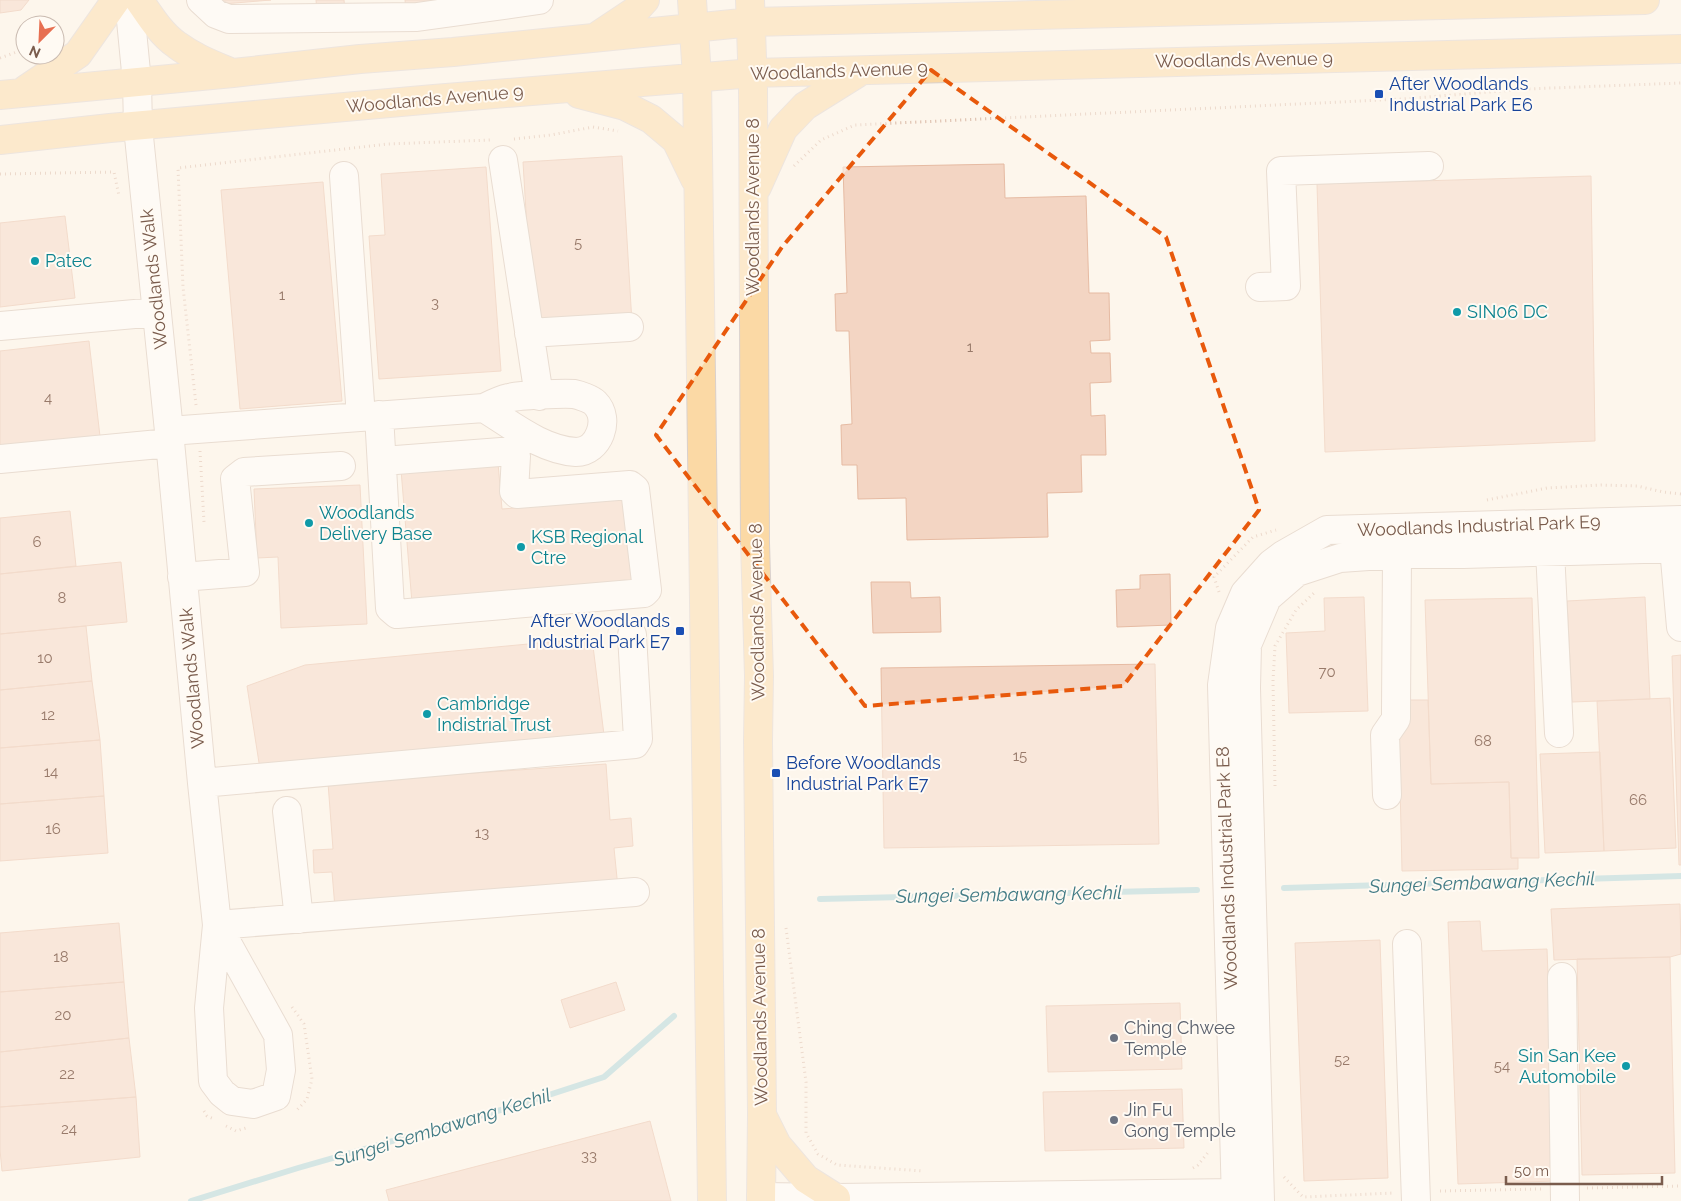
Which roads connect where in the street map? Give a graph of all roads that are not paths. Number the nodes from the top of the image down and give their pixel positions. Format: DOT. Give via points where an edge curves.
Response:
graph roads {
  1 [pos="116,0"];
  2 [pos="129,0"];
  3 [pos="139,0"];
  4 [pos="201,0"];
  5 [pos="539,0"];
  6 [pos="645,0"];
  7 [pos="692,0"];
  8 [pos="816,0"];
  9 [pos="1645,0"];
  10 [pos="1042,8"];
  11 [pos="751,11"];
  12 [pos="872,20"];
  13 [pos="693,27"];
  14 [pos="595,37"];
  15 [pos="1681,49"];
  16 [pos="863,70"];
  17 [pos="753,73"];
  18 [pos="233,74"];
  19 [pos="697,77"];
  20 [pos="137,82"];
  21 [pos="558,89"];
  22 [pos="11,94"];
  23 [pos="138,126"];
  24 [pos="0,140"];
  25 [pos="502,146"];
  26 [pos="1429,166"];
  27 [pos="344,176"];
  28 [pos="698,184"];
  29 [pos="753,194"];
  30 [pos="1260,287"];
  31 [pos="157,312"];
  32 [pos="0,326"];
  33 [pos="629,327"];
  34 [pos="529,333"];
  35 [pos="539,396"];
  36 [pos="484,408"];
  37 [pos="370,416"];
  38 [pos="169,437"];
  39 [pos="0,459"];
  40 [pos="383,462"];
  41 [pos="341,466"];
  42 [pos="1681,520"];
  43 [pos="1677,548"];
  44 [pos="1550,551"];
  45 [pos="1396,554"];
  46 [pos="1290,563"];
  47 [pos="182,577"];
  48 [pos="1681,627"];
  49 [pos="632,634"];
  50 [pos="1559,733"];
  51 [pos="202,784"];
  52 [pos="1387,795"];
  53 [pos="287,810"];
  54 [pos="635,892"];
  55 [pos="299,919"];
  56 [pos="217,925"];
  57 [pos="1407,944"];
  58 [pos="1562,977"];
  59 [pos="762,1114"];
  60 [pos="1565,1195"];
  61 [pos="1416,1196"];
  62 [pos="712,1198"];
  63 [pos="836,1198"];
  64 [pos="761,1199"];
  65 [pos="1244,1199"];
  1 -- 22 [label="main road" via="78,54 60,68"];
  2 -- 20 [label="street, Woodlands Walk"];
  3 -- 18 [label="main road" via="175,44 197,59"];
  4 -- 5 [label="street" via="216,14 229,19 417,18"];
  6 -- 14 [label="main road" via="635,11"];
  7 -- 13 [label="main road"];
  8 -- 12 [label="main road"];
  9 -- 10 [label="main road"];
  10 -- 12 [label="main road"];
  11 -- 12 [label="main road"];
  11 -- 13 [label="main road"];
  11 -- 17 [label="main road, Woodlands Avenue 8"];
  13 -- 14 [label="main road"];
  13 -- 19 [label="main road"];
  14 -- 18 [label="main road"];
  15 -- 16 [label="main road, Woodlands Avenue 9"];
  16 -- 17 [label="main road, Woodlands Avenue 9"];
  16 -- 29 [label="main road" via="806,106 783,129"];
  17 -- 19 [label="main road, Woodlands Avenue 9"];
  17 -- 29 [label="main road, Woodlands Avenue 8"];
  18 -- 20 [label="main road"];
  19 -- 21 [label="main road, Woodlands Avenue 9"];
  19 -- 28 [label="main road"];
  20 -- 22 [label="main road"];
  20 -- 23 [label="street, Woodlands Walk"];
  21 -- 23 [label="main road, Woodlands Avenue 9"];
  21 -- 28 [label="main road" via="624,106 652,119 676,140"];
  23 -- 24 [label="main road, Woodlands Avenue 9"];
  23 -- 31 [label="street, Woodlands Walk"];
  25 -- 34 [label="street"];
  26 -- 30 [label="street" via="1281,171 1286,286"];
  27 -- 37 [label="street"];
  28 -- 62 [label="main road"];
  29 -- 59 [label="main road, Woodlands Avenue 8"];
  31 -- 32 [label="street"];
  31 -- 38 [label="street, Woodlands Walk"];
  33 -- 34 [label="street"];
  34 -- 35 [label="street"];
  35 -- 36 [label="street" via="510,397"];
  35 -- 36 [label="street" via="574,394 594,402 603,421 600,435 591,447 578,452 537,441"];
  36 -- 37 [label="street"];
  37 -- 38 [label="street" via="198,429"];
  37 -- 40 [label="street"];
  38 -- 39 [label="street"];
  38 -- 47 [label="street, Woodlands Walk"];
  40 -- 40 [label="street" via="390,608 397,614 644,593 647,590 635,489 630,485 517,494 514,490 516,456 513,452"];
  41 -- 47 [label="street" via="239,474 235,479 245,572"];
  42 -- 46 [label="street, Woodlands Industrial Park E9" via="1328,530"];
  43 -- 44 [label="street, Woodlands Industrial Park E9"];
  43 -- 48 [label="street"];
  44 -- 45 [label="street, Woodlands Industrial Park E9"];
  44 -- 50 [label="street"];
  45 -- 46 [label="street, Woodlands Industrial Park E9"];
  45 -- 52 [label="street" via="1396,719 1384,735"];
  46 -- 65 [label="street, Woodlands Industrial Park E8" via="1271,564 1245,594 1230,628 1222,684"];
  47 -- 51 [label="street, Woodlands Walk"];
  49 -- 51 [label="street" via="638,739 635,744"];
  51 -- 56 [label="street, Woodlands Walk"];
  53 -- 55 [label="street"];
  54 -- 55 [label="street"];
  55 -- 56 [label="street"];
  56 -- 56 [label="street, Woodlands Walk" via="278,1036 281,1070 276,1096 253,1104 232,1101 213,1081 208,1008"];
  57 -- 61 [label="street"];
  58 -- 60 [label="street"];
  59 -- 63 [label="main road" via="777,1145 806,1179"];
  59 -- 64 [label="main road, Woodlands Avenue 8"];
  63 -- 64 [label="street"];
  63 -- 65 [label="street"];
}
